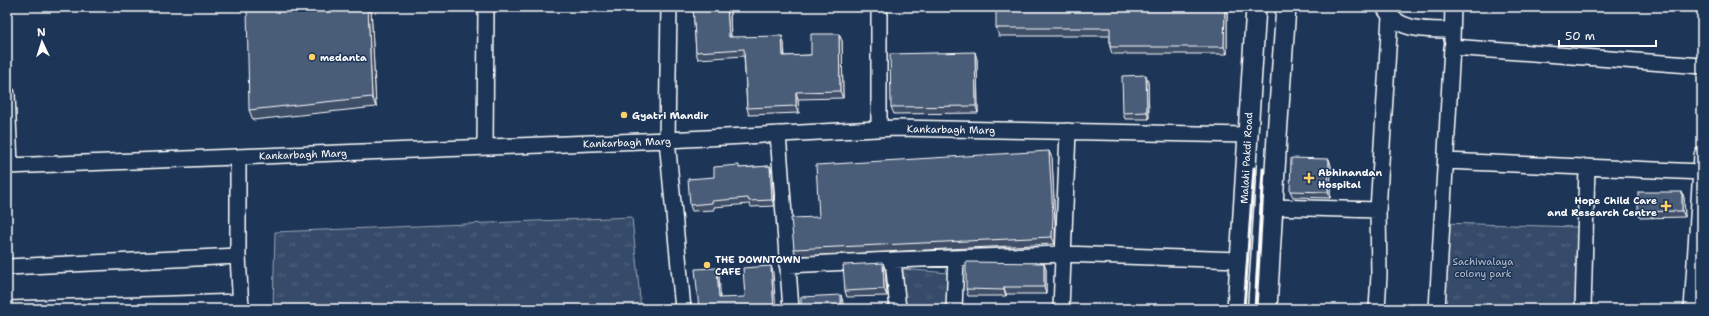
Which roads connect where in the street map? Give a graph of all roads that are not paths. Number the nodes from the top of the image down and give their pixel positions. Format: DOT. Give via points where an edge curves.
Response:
graph roads {
  1 [pos="486,7"];
  2 [pos="669,7"];
  3 [pos="879,7"];
  4 [pos="1256,7"];
  5 [pos="1286,7"];
  6 [pos="1453,7"];
  7 [pos="1387,12"];
  8 [pos="1452,30"];
  9 [pos="1452,47"];
  10 [pos="1702,66"];
  11 [pos="7,94"];
  12 [pos="879,129"];
  13 [pos="1068,131"];
  14 [pos="778,134"];
  15 [pos="1247,135"];
  16 [pos="667,140"];
  17 [pos="485,147"];
  18 [pos="1702,155"];
  19 [pos="238,157"];
  20 [pos="1446,161"];
  21 [pos="9,166"];
  22 [pos="1587,167"];
  23 [pos="1701,172"];
  24 [pos="1272,207"];
  25 [pos="1378,210"];
  26 [pos="1063,254"];
  27 [pos="238,256"];
  28 [pos="956,258"];
  29 [pos="893,260"];
  30 [pos="1240,260"];
  31 [pos="788,265"];
  32 [pos="7,267"];
  33 [pos="241,306"];
  34 [pos="7,308"];
  35 [pos="683,309"];
  36 [pos="791,309"];
  37 [pos="898,309"];
  38 [pos="954,309"];
  39 [pos="1061,309"];
  40 [pos="1237,309"];
  41 [pos="1267,309"];
  42 [pos="1377,309"];
  43 [pos="1437,309"];
  44 [pos="1583,309"];
  45 [pos="1692,309"];
  1 -- 17 [label="street"];
  2 -- 16 [label="street"];
  3 -- 12 [label="street"];
  4 -- 15 [label="main road, Malahi Pakdi Road"];
  5 -- 24 [label="main road"];
  6 -- 8 [label="street"];
  7 -- 8 [label="street" via="1398,23 1411,27"];
  7 -- 25 [label="street"];
  8 -- 9 [label="street"];
  9 -- 10 [label="street"];
  9 -- 20 [label="street"];
  11 -- 21 [label="street"];
  12 -- 13 [label="street, Kankarbagh Marg"];
  12 -- 14 [label="street, Kankarbagh Marg"];
  13 -- 15 [label="street, Kankarbagh Marg"];
  13 -- 26 [label="street"];
  14 -- 16 [label="street, Kankarbagh Marg"];
  14 -- 31 [label="street"];
  15 -- 30 [label="main road, Malahi Pakdi Road"];
  16 -- 17 [label="street, Kankarbagh Marg"];
  16 -- 35 [label="street"];
  17 -- 19 [label="street, Kankarbagh Marg"];
  18 -- 23 [label="street"];
  19 -- 21 [label="street, Kankarbagh Marg"];
  19 -- 27 [label="street"];
  20 -- 22 [label="street"];
  20 -- 43 [label="street"];
  22 -- 23 [label="street"];
  22 -- 44 [label="street"];
  23 -- 45 [label="street"];
  24 -- 25 [label="street"];
  24 -- 41 [label="main road"];
  25 -- 42 [label="street"];
  26 -- 28 [label="street"];
  26 -- 30 [label="street"];
  26 -- 39 [label="street"];
  27 -- 32 [label="street"];
  27 -- 33 [label="street"];
  28 -- 29 [label="street"];
  28 -- 38 [label="street"];
  29 -- 31 [label="street"];
  29 -- 37 [label="street"];
  30 -- 40 [label="main road, Malahi Pakdi Road"];
  31 -- 36 [label="street"];
  33 -- 34 [label="street"];
}
